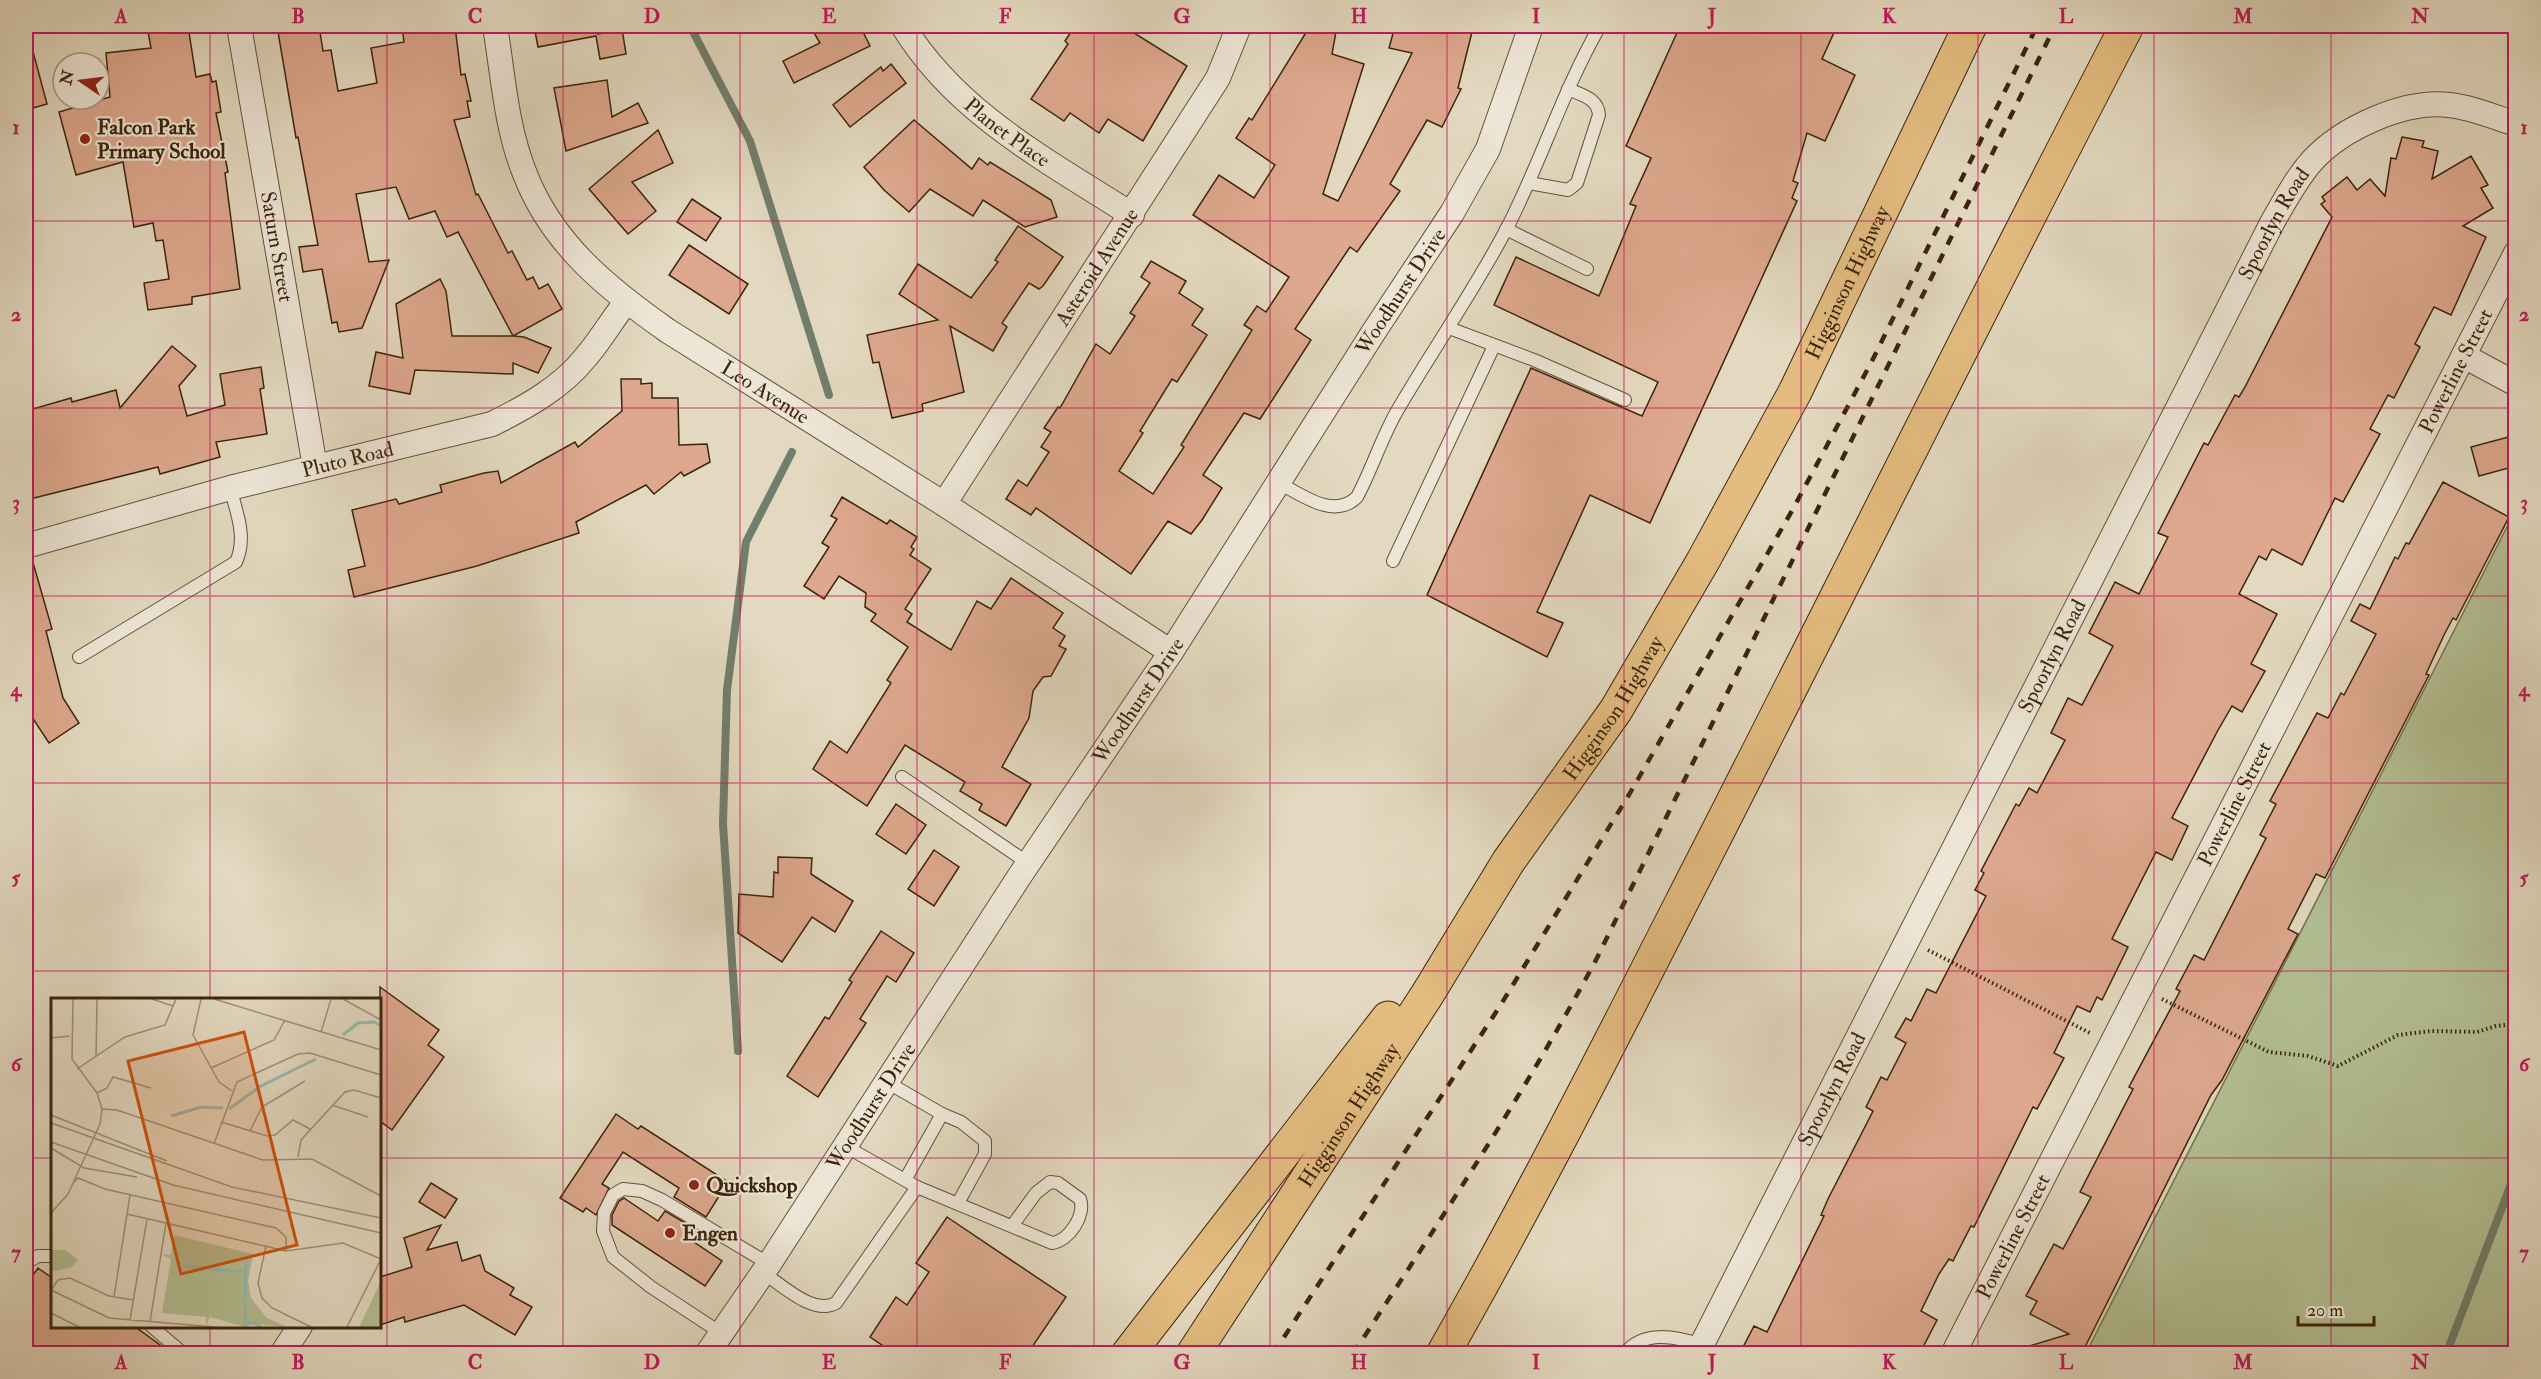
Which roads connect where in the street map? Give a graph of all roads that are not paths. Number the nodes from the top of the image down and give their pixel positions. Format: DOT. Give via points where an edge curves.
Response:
graph roads {
  1 [pos="238,26"];
  2 [pos="495,26"];
  3 [pos="903,26"];
  4 [pos="1239,26"];
  5 [pos="1531,26"];
  6 [pos="1600,26"];
  7 [pos="1970,26"];
  8 [pos="2127,26"];
  9 [pos="1568,89"];
  10 [pos="2516,124"];
  11 [pos="1529,183"];
  12 [pos="1132,215"];
  13 [pos="1506,229"];
  14 [pos="2516,253"];
  15 [pos="1587,269"];
  16 [pos="626,302"];
  17 [pos="1449,328"];
  18 [pos="1494,346"];
  19 [pos="2464,356"];
  20 [pos="2516,384"];
  21 [pos="1625,400"];
  22 [pos="315,467"];
  23 [pos="1279,483"];
  24 [pos="230,489"];
  25 [pos="944,504"];
  26 [pos="26,546"];
  27 [pos="1393,561"];
  28 [pos="1171,652"];
  29 [pos="79,657"];
  30 [pos="902,777"];
  31 [pos="1508,862"];
  32 [pos="1028,863"];
  33 [pos="885,1081"];
  34 [pos="942,1114"];
  35 [pos="845,1146"];
  36 [pos="911,1184"];
  37 [pos="958,1203"];
  38 [pos="1518,1222"];
  39 [pos="1012,1226"];
  40 [pos="51,1256"];
  41 [pos="26,1263"];
  42 [pos="765,1268"];
  43 [pos="153,1328"];
  44 [pos="299,1328"];
  45 [pos="721,1333"];
  46 [pos="1700,1349"];
  47 [pos="184,1353"];
  48 [pos="282,1353"];
  49 [pos="707,1353"];
  50 [pos="1128,1353"];
  51 [pos="1193,1353"];
  52 [pos="1443,1353"];
  53 [pos="1454,1353"];
  54 [pos="1624,1353"];
  55 [pos="1953,1353"];
  1 -- 22 [label="street, Saturn Street"];
  2 -- 16 [label="street, Leo Avenue" via="513,134 524,173 547,220 582,263"];
  3 -- 12 [label="street, Planet Place" via="937,72 999,130"];
  4 -- 12 [label="street, Asteroid Avenue" via="1218,78"];
  5 -- 23 [label="street, Woodhurst Drive" via="1488,149 1452,213"];
  6 -- 9 [label="lane"];
  7 -- 31 [label="highway, Higginson Highway" via="1795,392 1703,561 1616,710"];
  8 -- 38 [label="highway"];
  9 -- 11 [label="lane"];
  9 -- 11 [label="lane" via="1599,107 1577,183 1568,190"];
  10 -- 46 [label="street, Spoorlyn Road" via="2448,105 2420,107 2390,113 2356,127 2312,161 2272,222"];
  11 -- 13 [label="lane"];
  12 -- 25 [label="street, Asteroid Avenue"];
  13 -- 15 [label="lane"];
  13 -- 17 [label="lane"];
  14 -- 19 [label="street, Powerline Street"];
  16 -- 22 [label="street, Pluto Road" via="585,359 527,406 492,424"];
  16 -- 25 [label="street, Leo Avenue"];
  17 -- 18 [label="lane"];
  17 -- 23 [label="lane" via="1396,413 1369,475 1350,505 1334,508 1320,504"];
  18 -- 21 [label="lane"];
  18 -- 27 [label="lane"];
  19 -- 20 [label="street"];
  19 -- 55 [label="street, Powerline Street"];
  22 -- 24 [label="street, Pluto Road"];
  23 -- 28 [label="street, Woodhurst Drive"];
  24 -- 26 [label="street, Pluto Road"];
  24 -- 29 [label="lane" via="241,531 236,562"];
  25 -- 28 [label="street, Leo Avenue"];
  28 -- 32 [label="street, Woodhurst Drive"];
  30 -- 32 [label="lane"];
  31 -- 50 [label="highway"];
  31 -- 51 [label="highway, Higginson Highway" via="1427,994"];
  32 -- 33 [label="street, Woodhurst Drive"];
  33 -- 34 [label="lane"];
  33 -- 35 [label="street, Woodhurst Drive"];
  34 -- 36 [label="lane"];
  34 -- 37 [label="lane" via="961,1122 985,1141 985,1154"];
  35 -- 36 [label="lane"];
  35 -- 42 [label="street, Woodhurst Drive"];
  36 -- 37 [label="lane"];
  36 -- 42 [label="lane" via="836,1303 813,1304"];
  37 -- 39 [label="lane"];
  38 -- 52 [label="highway"];
  38 -- 53 [label="highway"];
  39 -- 39 [label="lane" via="1050,1243 1060,1242 1068,1236 1082,1204 1074,1192 1050,1182 1036,1192"];
  40 -- 41 [label="lane" via="38,1256"];
  42 -- 45 [label="street, Woodhurst Drive"];
  42 -- 45 [label="lane" via="642,1191 623,1189 613,1195 604,1214 603,1232 613,1257"];
  43 -- 47 [label="lane"];
  44 -- 48 [label="street"];
  45 -- 49 [label="street, Woodhurst Drive"];
  46 -- 54 [label="lane" via="1683,1339 1662,1336 1644,1340"];
}
